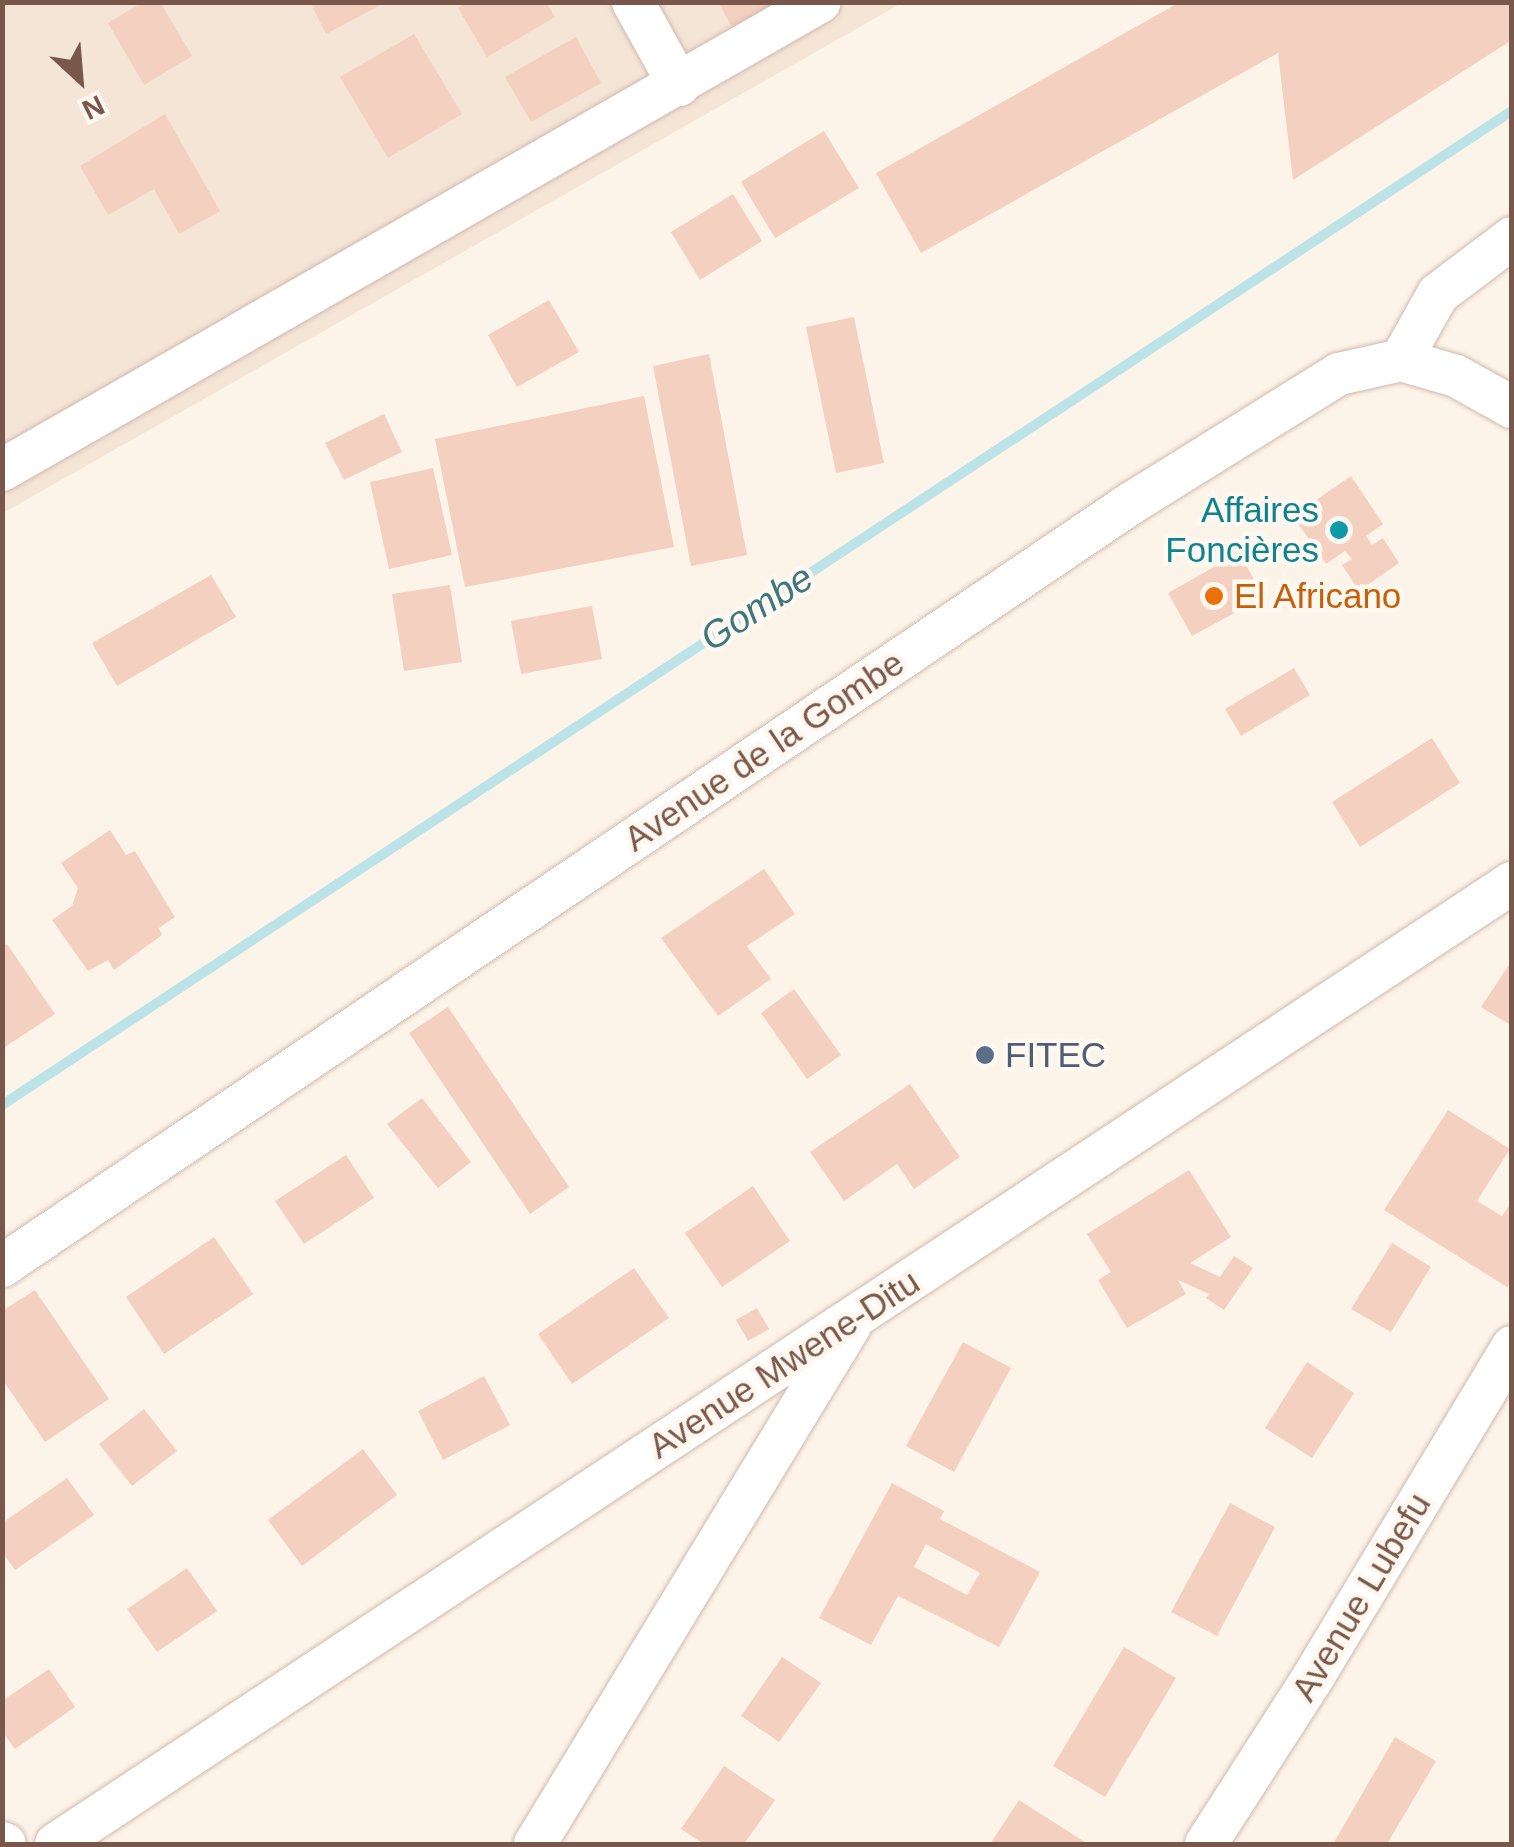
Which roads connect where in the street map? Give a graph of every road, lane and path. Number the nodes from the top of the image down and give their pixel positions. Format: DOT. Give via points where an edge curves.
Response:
graph roads {
  1 [pos="633,2"];
  2 [pos="820,2"];
  3 [pos="679,85"];
  4 [pos="1512,238"];
  5 [pos="1400,360"];
  6 [pos="1512,407"];
  7 [pos="2,470"];
  8 [pos="1512,882"];
  9 [pos="2,1266"];
  10 [pos="856,1317"];
  11 [pos="1512,1346"];
  12 [pos="56,1844"];
  13 [pos="535,1844"];
  14 [pos="1206,1844"];
  1 -- 3 [label="street"];
  2 -- 3 [label="street"];
  3 -- 7 [label="street"];
  4 -- 5 [label="street" via="1438,294"];
  5 -- 6 [label="street" via="1456,376"];
  5 -- 9 [label="street, Avenue de la Gombe" via="1339,374 1258,420"];
  8 -- 10 [label="street, Avenue Mwene-Ditu"];
  10 -- 12 [label="street, Avenue Mwene-Ditu"];
  10 -- 13 [label="street"];
  11 -- 14 [label="street, Avenue Lubefu"];
}
